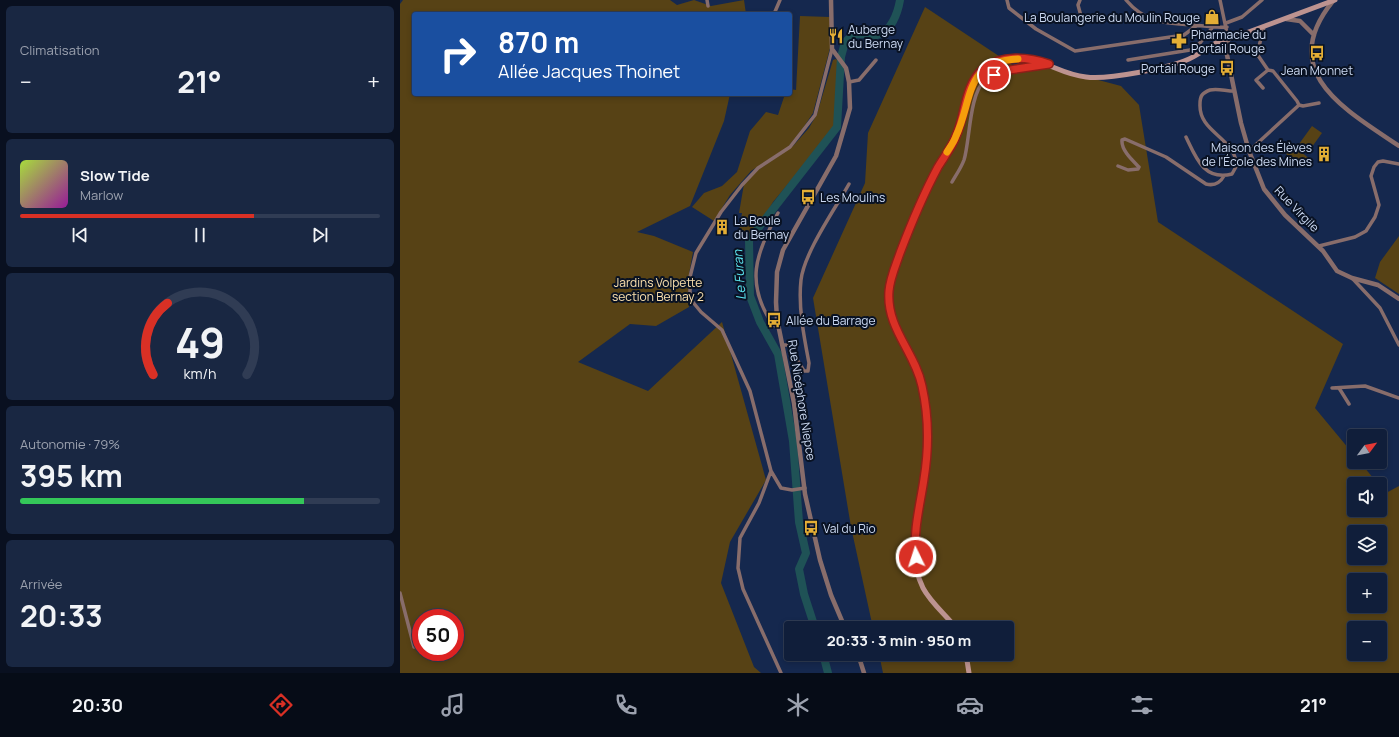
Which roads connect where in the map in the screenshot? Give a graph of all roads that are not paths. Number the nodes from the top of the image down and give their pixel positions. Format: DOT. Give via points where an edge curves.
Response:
graph roads {
  1 [pos="707,0"];
  2 [pos="780,0"];
  3 [pos="831,0"];
  4 [pos="1007,0"];
  5 [pos="1080,0"];
  6 [pos="1126,0"];
  7 [pos="1220,0"];
  8 [pos="1262,0"];
  9 [pos="1334,1"];
  10 [pos="708,6"];
  11 [pos="775,12"];
  12 [pos="1081,16"];
  13 [pos="1286,19"];
  14 [pos="1226,25"];
  15 [pos="1196,26"];
  16 [pos="1264,27"];
  17 [pos="1212,28"];
  18 [pos="1314,35"];
  19 [pos="1228,38"];
  20 [pos="832,49"];
  21 [pos="876,60"];
  22 [pos="1128,60"];
  23 [pos="1049,64"];
  24 [pos="1268,70"];
  25 [pos="850,82"];
  26 [pos="1263,88"];
  27 [pos="1234,91"];
  28 [pos="1319,103"];
  29 [pos="1299,105"];
  30 [pos="1186,138"];
  31 [pos="1399,146"];
  32 [pos="1249,151"];
  33 [pos="1399,164"];
  34 [pos="1118,166"];
  35 [pos="1224,176"];
  36 [pos="952,182"];
  37 [pos="849,184"];
  38 [pos="778,213"];
  39 [pos="1319,246"];
  40 [pos="1352,278"];
  41 [pos="1399,299"];
  42 [pos="779,326"];
  43 [pos="783,345"];
  44 [pos="1399,345"];
  45 [pos="1332,388"];
  46 [pos="1339,388"];
  47 [pos="1399,398"];
  48 [pos="1349,404"];
  49 [pos="770,471"];
  50 [pos="803,489"];
  51 [pos="400,593"];
  52 [pos="842,621"];
  53 [pos="950,621"];
  54 [pos="412,639"];
  55 [pos="861,661"];
  56 [pos="967,661"];
  57 [pos="781,673"];
  58 [pos="864,673"];
  59 [pos="969,673"];
  1 -- 10 [label="street"];
  2 -- 11 [label="street"];
  3 -- 20 [label="street"];
  4 -- 15 [label="street" via="1009,8 1036,29 1075,51 1184,35"];
  5 -- 12 [label="street" via="1078,5"];
  6 -- 15 [label="street" via="1134,10 1147,18 1162,23"];
  7 -- 14 [label="street"];
  8 -- 14 [label="street" via="1242,17"];
  9 -- 13 [label="main road"];
  9 -- 18 [label="street" via="1322,16"];
  13 -- 16 [label="main road"];
  13 -- 18 [label="street" via="1300,21"];
  14 -- 17 [label="street"];
  14 -- 19 [label="street"];
  15 -- 17 [label="street"];
  16 -- 19 [label="main road"];
  16 -- 24 [label="street" via="1257,54"];
  17 -- 22 [label="street" via="1200,43 1190,50"];
  18 -- 31 [label="street" via="1312,60 1322,86 1343,106"];
  19 -- 23 [label="main road" via="1219,40 1176,64 1100,78 1085,77"];
  19 -- 27 [label="street, Rue Virgile" via="1227,55"];
  20 -- 25 [label="street, Rue Nicéphore Niepce" via="843,62"];
  20 -- 49 [label="street" via="815,115 790,147 758,168 721,212 696,253 690,278 692,301 722,330 750,391"];
  21 -- 25 [label="street" via="859,80"];
  23 -- 36 [label="street" via="1003,71 985,80 979,88 972,114 964,160"];
  23 -- 53 [label="main road" via="1030,58 1000,61 983,69 976,77 956,136 914,216 889,289 888,306 892,321 918,373 926,412 927,455 914,542 918,572 923,587 932,601"];
  24 -- 26 [label="street" via="1256,80"];
  24 -- 29 [label="street" via="1274,71"];
  25 -- 42 [label="street, Rue Nicéphore Niepce" via="850,108 836,156 789,238 779,262 776,284"];
  27 -- 32 [label="street, Rue Virgile"];
  27 -- 35 [label="street" via="1214,89 1202,94 1200,98 1200,111 1205,122 1216,136 1232,149 1235,157 1235,170 1232,174"];
  28 -- 29 [label="street"];
  29 -- 32 [label="street"];
  30 -- 35 [label="street" via="1202,167"];
  32 -- 39 [label="street, Rue Virgile" via="1259,178 1272,200"];
  33 -- 39 [label="street" via="1383,161 1374,167 1371,176 1379,205 1366,231"];
  34 -- 35 [label="street" via="1128,170 1139,167 1122,144 1122,140 1125,140 1166,157 1206,184 1216,184"];
  37 -- 43 [label="street" via="814,247 801,280 801,310 808,371 801,368 799,360 788,345"];
  38 -- 42 [label="street" via="759,252 755,275 759,299 766,314 773,325"];
  39 -- 40 [label="street, Rue Virgile" via="1337,271"];
  40 -- 41 [label="street, Rue Virgile" via="1378,285"];
  40 -- 44 [label="street" via="1380,308"];
  42 -- 43 [label="street, Rue Nicéphore Niepce"];
  43 -- 50 [label="street, Rue Nicéphore Niepce" via="800,443"];
  45 -- 46 [label="street"];
  46 -- 47 [label="street" via="1365,386"];
  46 -- 48 [label="street"];
  49 -- 50 [label="street" via="781,488"];
  49 -- 57 [label="street" via="758,503 740,538 738,568 743,589"];
  50 -- 52 [label="street, Rue Nicéphore Niepce" via="820,560"];
  51 -- 54 [label="street"];
  55 -- 58 [label="street"];
  56 -- 59 [label="main road"];
}
